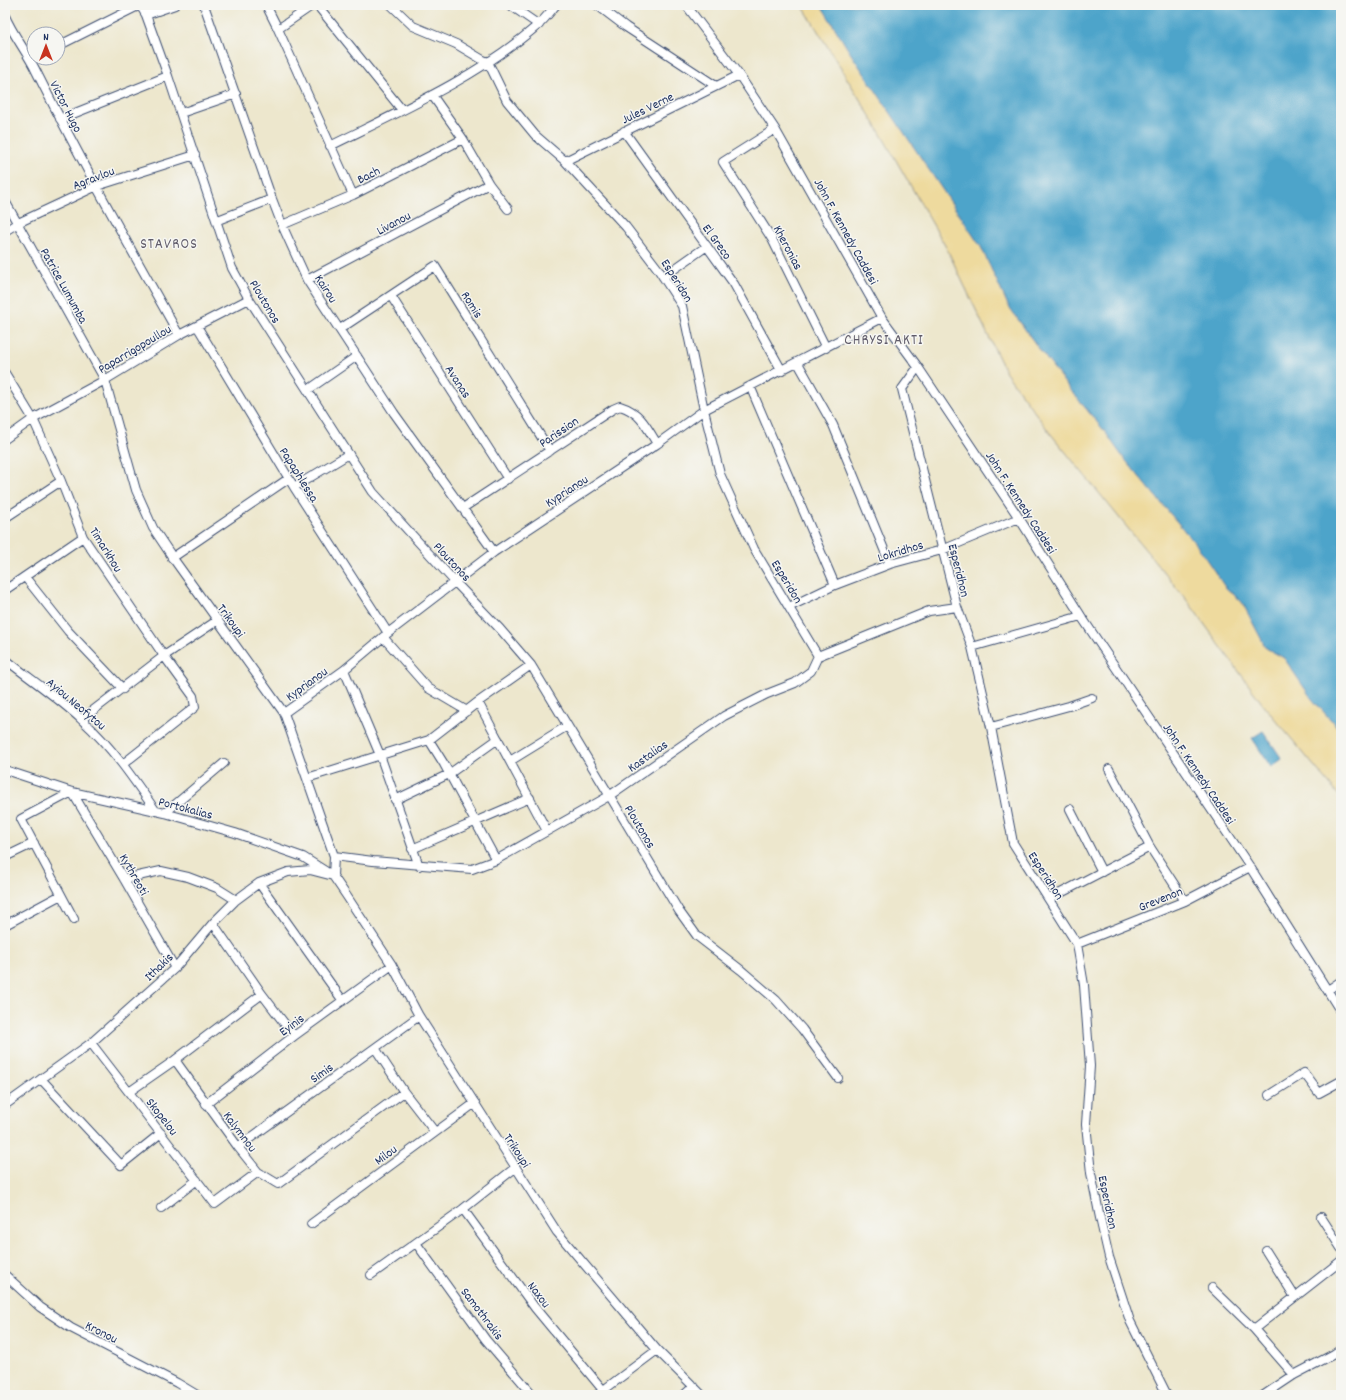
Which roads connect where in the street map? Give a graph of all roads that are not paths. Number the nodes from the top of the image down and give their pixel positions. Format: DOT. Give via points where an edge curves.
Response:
graph roads {
  1 [pos="140,5"];
  2 [pos="174,5"];
  3 [pos="204,5"];
  4 [pos="266,5"];
  5 [pos="313,5"];
  6 [pos="317,5"];
  7 [pos="391,5"];
  8 [pos="510,5"];
  9 [pos="556,5"];
  10 [pos="597,5"];
  11 [pos="686,5"];
  12 [pos="146,15"];
  13 [pos="5,16"];
  14 [pos="539,25"];
  15 [pos="278,29"];
  16 [pos="66,42"];
  17 [pos="26,50"];
  18 [pos="488,62"];
  19 [pos="35,66"];
  20 [pos="739,75"];
  21 [pos="168,76"];
  22 [pos="716,86"];
  23 [pos="236,94"];
  24 [pos="432,95"];
  25 [pos="402,110"];
  26 [pos="181,113"];
  27 [pos="60,119"];
  28 [pos="775,129"];
  29 [pos="624,132"];
  30 [pos="463,139"];
  31 [pos="330,146"];
  32 [pos="195,155"];
  33 [pos="565,161"];
  34 [pos="490,184"];
  35 [pos="96,186"];
  36 [pos="353,195"];
  37 [pos="272,199"];
  38 [pos="5,201"];
  39 [pos="508,209"];
  40 [pos="218,220"];
  41 [pos="18,224"];
  42 [pos="282,225"];
  43 [pos="5,231"];
  44 [pos="707,246"];
  45 [pos="663,277"];
  46 [pos="307,280"];
  47 [pos="391,296"];
  48 [pos="249,299"];
  49 [pos="882,318"];
  50 [pos="197,326"];
  51 [pos="340,330"];
  52 [pos="178,335"];
  53 [pos="826,348"];
  54 [pos="357,356"];
  55 [pos="798,363"];
  56 [pos="918,367"];
  57 [pos="782,371"];
  58 [pos="5,373"];
  59 [pos="105,380"];
  60 [pos="750,386"];
  61 [pos="308,390"];
  62 [pos="704,410"];
  63 [pos="33,419"];
  64 [pos="5,439"];
  65 [pos="657,444"];
  66 [pos="550,451"];
  67 [pos="349,454"];
  68 [pos="288,479"];
  69 [pos="508,479"];
  70 [pos="61,481"];
  71 [pos="294,487"];
  72 [pos="463,508"];
  73 [pos="5,518"];
  74 [pos="1019,518"];
  75 [pos="83,537"];
  76 [pos="942,550"];
  77 [pos="494,552"];
  78 [pos="172,558"];
  79 [pos="890,564"];
  80 [pos="25,576"];
  81 [pos="454,581"];
  82 [pos="835,585"];
  83 [pos="5,590"];
  84 [pos="789,607"];
  85 [pos="957,607"];
  86 [pos="1081,616"];
  87 [pos="218,620"];
  88 [pos="385,635"];
  89 [pos="972,647"];
  90 [pos="164,656"];
  91 [pos="818,656"];
  92 [pos="5,659"];
  93 [pos="530,665"];
  94 [pos="344,670"];
  95 [pos="122,689"];
  96 [pos="1092,698"];
  97 [pos="478,702"];
  98 [pos="467,711"];
  99 [pos="284,713"];
  100 [pos="82,719"];
  101 [pos="567,726"];
  102 [pos="991,727"];
  103 [pos="498,739"];
  104 [pos="429,740"];
  105 [pos="380,755"];
  106 [pos="510,761"];
  107 [pos="224,763"];
  108 [pos="123,764"];
  109 [pos="1109,769"];
  110 [pos="5,770"];
  111 [pos="449,774"];
  112 [pos="307,778"];
  113 [pos="72,792"];
  114 [pos="609,796"];
  115 [pos="530,798"];
  116 [pos="395,800"];
  117 [pos="1070,809"];
  118 [pos="155,810"];
  119 [pos="166,812"];
  120 [pos="475,822"];
  121 [pos="547,831"];
  122 [pos="34,843"];
  123 [pos="1150,847"];
  124 [pos="412,849"];
  125 [pos="334,856"];
  126 [pos="5,857"];
  127 [pos="496,860"];
  128 [pos="419,866"];
  129 [pos="1250,867"];
  130 [pos="1102,872"];
  131 [pos="332,876"];
  132 [pos="124,879"];
  133 [pos="259,883"];
  134 [pos="346,894"];
  135 [pos="61,895"];
  136 [pos="1049,899"];
  137 [pos="236,900"];
  138 [pos="1185,901"];
  139 [pos="74,918"];
  140 [pos="213,923"];
  141 [pos="5,925"];
  142 [pos="1077,944"];
  143 [pos="392,965"];
  144 [pos="175,968"];
  145 [pos="1341,981"];
  146 [pos="1328,990"];
  147 [pos="262,994"];
  148 [pos="342,1000"];
  149 [pos="1341,1012"];
  150 [pos="419,1016"];
  151 [pos="294,1036"];
  152 [pos="91,1043"];
  153 [pos="375,1048"];
  154 [pos="175,1060"];
  155 [pos="838,1078"];
  156 [pos="41,1079"];
  157 [pos="1341,1081"];
  158 [pos="130,1092"];
  159 [pos="404,1092"];
  160 [pos="1269,1095"];
  161 [pos="475,1103"];
  162 [pos="206,1104"];
  163 [pos="5,1105"];
  164 [pos="435,1132"];
  165 [pos="161,1133"];
  166 [pos="238,1147"];
  167 [pos="515,1168"];
  168 [pos="258,1172"];
  169 [pos="197,1180"];
  170 [pos="162,1208"];
  171 [pos="463,1209"];
  172 [pos="1321,1217"];
  173 [pos="311,1224"];
  174 [pos="416,1243"];
  175 [pos="1341,1248"];
  176 [pos="1266,1251"];
  177 [pos="1341,1261"];
  178 [pos="5,1275"];
  179 [pos="372,1275"];
  180 [pos="1212,1288"];
  181 [pos="1295,1297"];
  182 [pos="1254,1329"];
  183 [pos="1341,1349"];
  184 [pos="657,1350"];
  185 [pos="1294,1374"];
  186 [pos="694,1386"];
  187 [pos="600,1393"];
  188 [pos="197,1395"];
  189 [pos="533,1395"];
  190 [pos="684,1395"];
  191 [pos="702,1395"];
  192 [pos="1167,1395"];
  193 [pos="1264,1395"];
  1 -- 12 [label="street, Ploutonos"];
  1 -- 16 [label="street"];
  2 -- 12 [label="street"];
  3 -- 23 [label="street, Kairou"];
  4 -- 15 [label="street"];
  5 -- 15 [label="street"];
  6 -- 25 [label="street"];
  7 -- 18 [label="street" via="413,26 456,44"];
  8 -- 14 [label="street"];
  9 -- 14 [label="street"];
  10 -- 22 [label="street"];
  11 -- 20 [label="street, John F. Kennedy Caddesi"];
  12 -- 21 [label="street, Ploutonos"];
  13 -- 17 [label="street, Victor Hugo"];
  14 -- 18 [label="street"];
  15 -- 31 [label="street"];
  18 -- 24 [label="street"];
  18 -- 33 [label="street, Esperidon" via="507,101 536,135"];
  19 -- 27 [label="street, Victor Hugo"];
  20 -- 22 [label="street, Jules Verne"];
  20 -- 28 [label="street, John F. Kennedy Caddesi"];
  21 -- 26 [label="street, Ploutonos"];
  21 -- 27 [label="street"];
  22 -- 29 [label="street, Jules Verne"];
  23 -- 26 [label="street"];
  23 -- 37 [label="street, Kairou"];
  24 -- 25 [label="street"];
  24 -- 30 [label="street"];
  25 -- 31 [label="street"];
  26 -- 32 [label="street, Ploutonos"];
  27 -- 35 [label="street, Victor Hugo"];
  28 -- 49 [label="street, John F. Kennedy Caddesi"];
  28 -- 53 [label="street, Kheronias" via="722,162 772,239"];
  29 -- 33 [label="street, Jules Verne"];
  29 -- 44 [label="street, El Greco"];
  30 -- 34 [label="street"];
  30 -- 36 [label="street, Bach"];
  31 -- 36 [label="street"];
  32 -- 35 [label="street, Agravlou"];
  32 -- 40 [label="street, Ploutonos"];
  33 -- 45 [label="street, Esperidon" via="626,227"];
  34 -- 39 [label="street"];
  34 -- 46 [label="street, Livanou"];
  35 -- 41 [label="street, Agravlou"];
  35 -- 52 [label="street, Victor Hugo"];
  36 -- 42 [label="street, Bach"];
  37 -- 40 [label="street"];
  37 -- 42 [label="street, Kairou"];
  38 -- 41 [label="street, Patrice Lumumba"];
  40 -- 48 [label="street, Ploutonos" via="232,268"];
  41 -- 43 [label="street, Agravlou"];
  41 -- 59 [label="street, Patrice Lumumba"];
  42 -- 46 [label="street, Kairou"];
  44 -- 45 [label="street"];
  44 -- 57 [label="street, El Greco" via="734,284"];
  45 -- 62 [label="street, Esperidon" via="682,306"];
  46 -- 51 [label="street, Kairou"];
  47 -- 51 [label="street, Romis"];
  47 -- 66 [label="street, Romis" via="435,266"];
  47 -- 69 [label="street, Avanas"];
  48 -- 50 [label="street, Paparrigopoullou"];
  48 -- 61 [label="street, Ploutonos"];
  49 -- 53 [label="street, Kyprianou"];
  49 -- 56 [label="street, John F. Kennedy Caddesi"];
  50 -- 52 [label="street, Paparrigopoullou"];
  50 -- 68 [label="street, Papaphlessa"];
  51 -- 54 [label="street, Kairou"];
  52 -- 59 [label="street, Paparrigopoullou"];
  53 -- 55 [label="street, Kyprianou"];
  54 -- 61 [label="street"];
  54 -- 72 [label="street, Kairou" via="394,413"];
  55 -- 57 [label="street, Kyprianou"];
  55 -- 79 [label="street" via="833,425"];
  56 -- 74 [label="street, John F. Kennedy Caddesi"];
  56 -- 76 [label="street, Esperidhon" via="902,388"];
  57 -- 60 [label="street, Kyprianou"];
  58 -- 63 [label="street, Timarkhou"];
  59 -- 63 [label="street, Paparrigopoullou"];
  59 -- 78 [label="street, Trikoupi" via="136,490 153,528"];
  60 -- 62 [label="street, Kyprianou"];
  60 -- 82 [label="street"];
  61 -- 67 [label="street, Ploutonos"];
  62 -- 65 [label="street, Kyprianou"];
  62 -- 84 [label="street, Esperidon" via="720,474 754,548"];
  63 -- 64 [label="street, Paparrigopoullou"];
  63 -- 70 [label="street, Timarkhou"];
  65 -- 66 [label="street, Parission" via="644,422 631,409 620,406"];
  65 -- 77 [label="street, Kyprianou"];
  66 -- 69 [label="street, Parission"];
  67 -- 71 [label="street"];
  67 -- 81 [label="street, Ploutonos" via="373,492"];
  68 -- 71 [label="street, Papaphlessa"];
  68 -- 78 [label="street"];
  69 -- 72 [label="street, Parission"];
  70 -- 73 [label="street"];
  70 -- 75 [label="street, Timarkhou"];
  71 -- 88 [label="street, Papaphlessa"];
  72 -- 77 [label="street, Kairou"];
  74 -- 76 [label="street, Lokridhos"];
  74 -- 86 [label="street, John F. Kennedy Caddesi"];
  75 -- 80 [label="street"];
  75 -- 90 [label="street, Timarkhou"];
  76 -- 79 [label="street, Lokridhos"];
  76 -- 85 [label="street, Esperidhon"];
  77 -- 81 [label="street, Kyprianou"];
  78 -- 87 [label="street, Trikoupi"];
  79 -- 82 [label="street, Lokridhos"];
  80 -- 83 [label="street"];
  80 -- 95 [label="street" via="68,631"];
  81 -- 88 [label="street, Kyprianou"];
  81 -- 93 [label="street, Ploutonos" via="500,628"];
  82 -- 84 [label="street, Lokridhos"];
  84 -- 91 [label="street, Esperidon"];
  85 -- 89 [label="street, Esperidhon"];
  85 -- 91 [label="street" via="929,611"];
  86 -- 89 [label="street"];
  86 -- 129 [label="street, John F. Kennedy Caddesi"];
  87 -- 90 [label="street"];
  87 -- 99 [label="street, Trikoupi"];
  88 -- 94 [label="street, Kyprianou"];
  88 -- 98 [label="street, Papaphlessa" via="428,688"];
  89 -- 102 [label="street, Esperidhon"];
  90 -- 95 [label="street"];
  90 -- 108 [label="street, Timarkhou" via="193,696 195,707"];
  91 -- 114 [label="street, Kastalias" via="810,671 795,682 724,716"];
  92 -- 100 [label="street, Ayiou Neofytou"];
  93 -- 97 [label="street"];
  93 -- 101 [label="street, Ploutonos"];
  94 -- 99 [label="street, Kyprianou"];
  94 -- 105 [label="street"];
  95 -- 100 [label="street"];
  96 -- 102 [label="street"];
  97 -- 98 [label="street"];
  97 -- 103 [label="street"];
  98 -- 104 [label="street"];
  99 -- 112 [label="street, Trikoupi"];
  100 -- 108 [label="street, Ayiou Neofytou"];
  101 -- 106 [label="street"];
  101 -- 114 [label="street, Ploutonos"];
  102 -- 136 [label="street, Esperidhon" via="1013,843"];
  103 -- 106 [label="street"];
  103 -- 111 [label="street"];
  104 -- 105 [label="street"];
  104 -- 111 [label="street"];
  105 -- 112 [label="street"];
  105 -- 116 [label="street"];
  106 -- 115 [label="street"];
  107 -- 119 [label="street"];
  108 -- 118 [label="street, Ayiou Neofytou"];
  109 -- 123 [label="street"];
  110 -- 113 [label="street, Portokalias"];
  111 -- 116 [label="street"];
  111 -- 120 [label="street"];
  112 -- 125 [label="street, Trikoupi"];
  113 -- 118 [label="street, Portokalias"];
  113 -- 122 [label="street" via="21,819"];
  113 -- 132 [label="street, Kythreoti"];
  114 -- 121 [label="street, Kastalias"];
  114 -- 155 [label="street, Ploutonos" via="697,936 776,1000 802,1029"];
  115 -- 120 [label="street"];
  115 -- 121 [label="street"];
  116 -- 124 [label="street"];
  117 -- 130 [label="street"];
  118 -- 119 [label="street, Portokalias"];
  119 -- 131 [label="street, Portokalias" via="303,857"];
  120 -- 124 [label="street"];
  120 -- 127 [label="street"];
  121 -- 127 [label="street, Kastalias"];
  122 -- 126 [label="street"];
  122 -- 135 [label="street"];
  123 -- 130 [label="street"];
  123 -- 138 [label="street"];
  124 -- 128 [label="street"];
  125 -- 128 [label="street, Kastalias"];
  125 -- 131 [label="street, Trikoupi"];
  127 -- 128 [label="street, Kastalias" via="472,869"];
  129 -- 138 [label="street, Grevenon"];
  129 -- 146 [label="street, John F. Kennedy Caddesi"];
  130 -- 136 [label="street"];
  131 -- 133 [label="street, Ithakis" via="310,870 288,872"];
  131 -- 134 [label="street, Portokalias"];
  132 -- 137 [label="street" via="161,871 188,877 217,888"];
  132 -- 144 [label="street, Kythreoti"];
  133 -- 137 [label="street, Ithakis"];
  133 -- 148 [label="street"];
  134 -- 143 [label="street, Trikoupi"];
  135 -- 139 [label="street"];
  135 -- 141 [label="street"];
  136 -- 142 [label="street, Esperidhon"];
  137 -- 140 [label="street, Ithakis"];
  138 -- 142 [label="street, Grevenon"];
  140 -- 144 [label="street, Ithakis"];
  140 -- 147 [label="street"];
  142 -- 192 [label="street, Esperidhon" via="1084,985 1090,1066 1086,1124 1098,1210 1109,1257 1130,1322"];
  143 -- 148 [label="street, Eyinis"];
  143 -- 150 [label="street, Trikoupi"];
  144 -- 152 [label="street, Ithakis"];
  145 -- 146 [label="street"];
  146 -- 149 [label="street, John F. Kennedy Caddesi"];
  147 -- 151 [label="street"];
  147 -- 154 [label="street"];
  148 -- 151 [label="street, Eyinis"];
  150 -- 153 [label="street, Simis"];
  150 -- 161 [label="street, Trikoupi"];
  151 -- 162 [label="street, Eyinis"];
  152 -- 156 [label="street, Ithakis"];
  152 -- 158 [label="street, Skopelou"];
  153 -- 159 [label="street"];
  153 -- 166 [label="street, Simis"];
  154 -- 158 [label="street"];
  154 -- 162 [label="street, Kalymnou"];
  156 -- 163 [label="street, Ithakis"];
  156 -- 165 [label="street" via="121,1165"];
  157 -- 160 [label="street" via="1319,1092 1304,1074"];
  158 -- 165 [label="street, Skopelou"];
  159 -- 164 [label="street"];
  159 -- 168 [label="street" via="278,1184"];
  161 -- 164 [label="street, Milou"];
  161 -- 167 [label="street, Trikoupi"];
  162 -- 166 [label="street, Kalymnou"];
  164 -- 173 [label="street, Milou"];
  165 -- 169 [label="street, Skopelou"];
  166 -- 168 [label="street, Kalymnou"];
  167 -- 171 [label="street"];
  167 -- 184 [label="street, Trikoupi" via="557,1232"];
  168 -- 169 [label="street, Skopelou" via="215,1204"];
  169 -- 170 [label="street"];
  171 -- 174 [label="street"];
  171 -- 187 [label="street, Naxou"];
  172 -- 175 [label="street"];
  174 -- 179 [label="street"];
  174 -- 189 [label="street, Samothrakis" via="486,1340"];
  176 -- 181 [label="street"];
  177 -- 181 [label="street"];
  178 -- 188 [label="street, Kronou" via="40,1307 70,1328"];
  180 -- 182 [label="street"];
  181 -- 182 [label="street"];
  182 -- 185 [label="street"];
  183 -- 185 [label="street"];
  184 -- 186 [label="street, Trikoupi"];
  184 -- 187 [label="street"];
  185 -- 193 [label="street"];
  186 -- 190 [label="street"];
  186 -- 191 [label="street, Trikoupi"];
}
